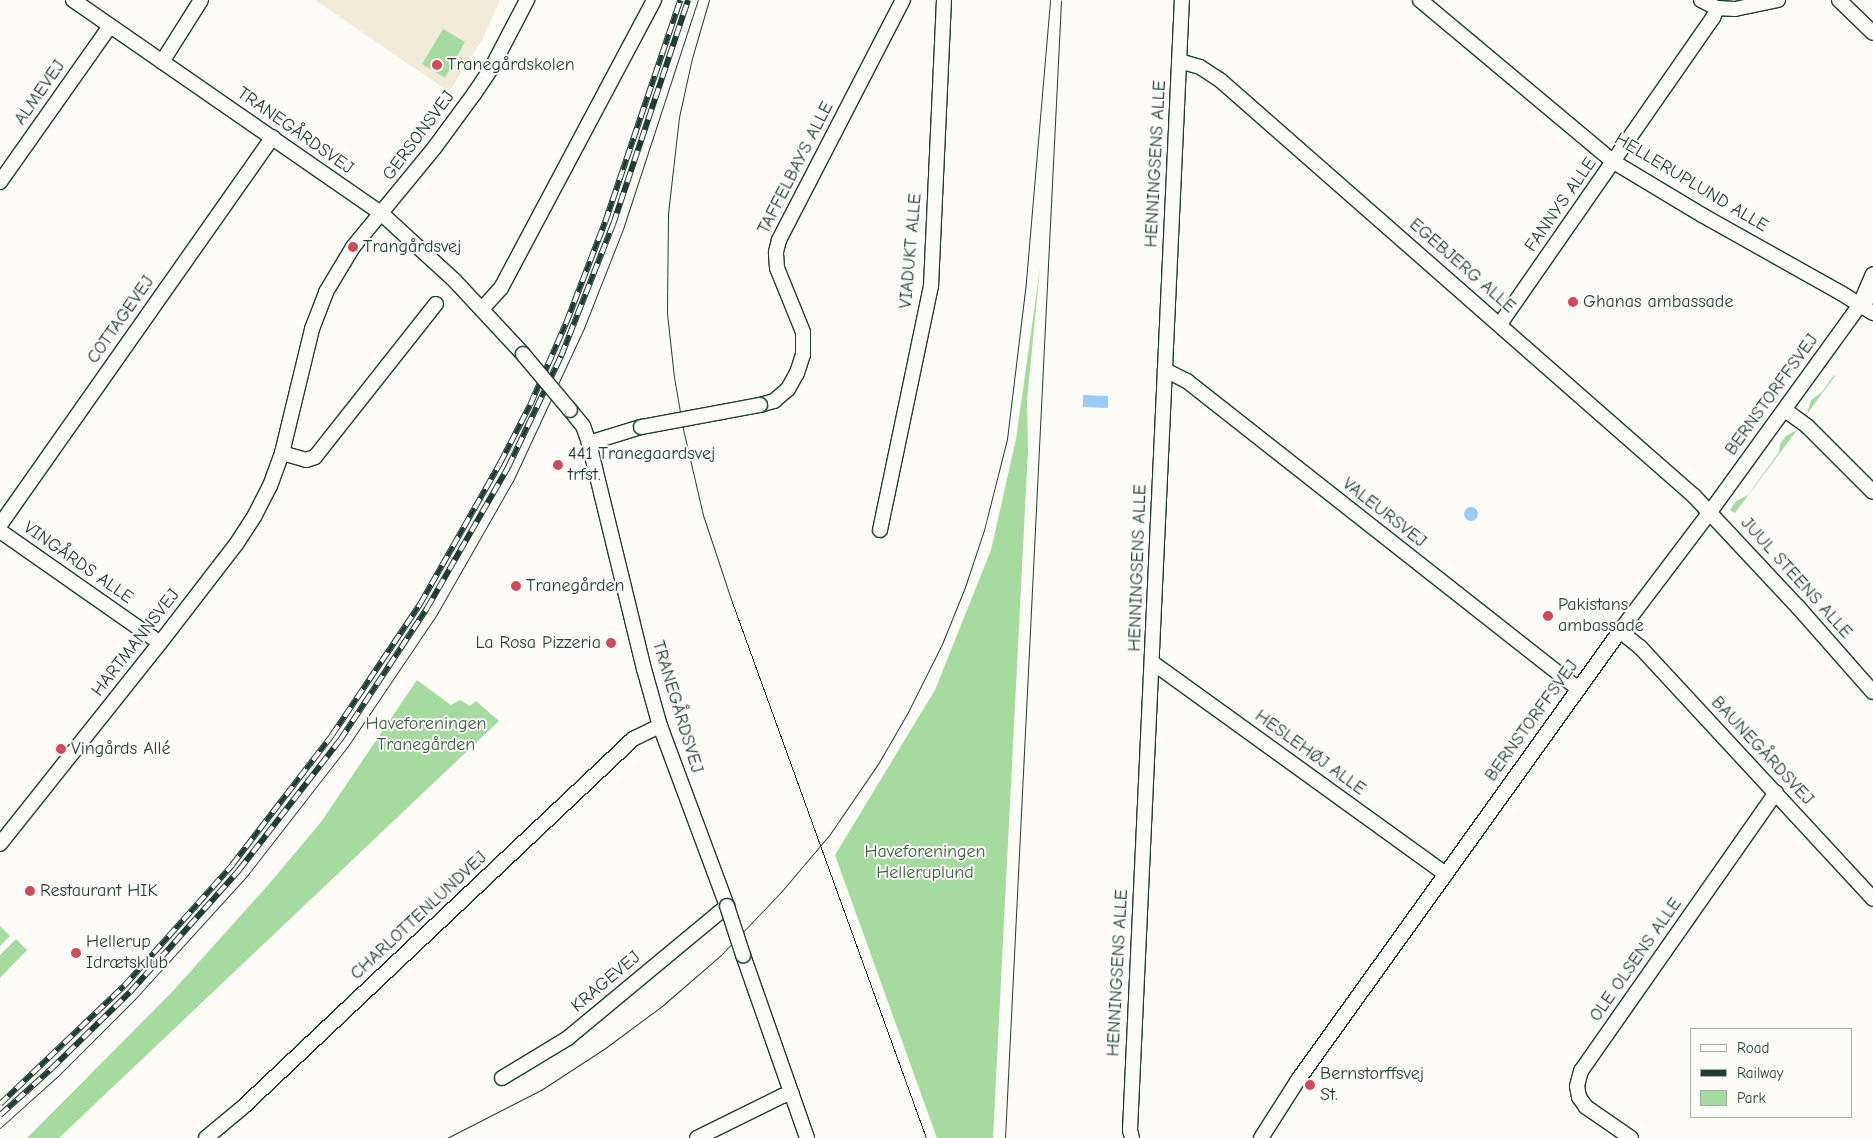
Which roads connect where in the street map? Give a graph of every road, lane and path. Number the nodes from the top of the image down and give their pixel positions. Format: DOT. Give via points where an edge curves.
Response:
graph roads {
  1 [pos="73,0"];
  2 [pos="201,0"];
  3 [pos="527,0"];
  4 [pos="654,0"];
  5 [pos="903,0"];
  6 [pos="1182,0"];
  7 [pos="1420,0"];
  8 [pos="1702,0"];
  9 [pos="1778,0"];
  10 [pos="1839,0"];
  11 [pos="944,1"];
  12 [pos="1717,8"];
  13 [pos="110,26"];
  14 [pos="1873,33"];
  15 [pos="1179,61"];
  16 [pos="162,62"];
  17 [pos="273,137"];
  18 [pos="1614,162"];
  19 [pos="0,182"];
  20 [pos="382,214"];
  21 [pos="1873,274"];
  22 [pos="1873,294"];
  23 [pos="436,304"];
  24 [pos="1860,305"];
  25 [pos="482,309"];
  26 [pos="1873,313"];
  27 [pos="1500,324"];
  28 [pos="1165,370"];
  29 [pos="1785,410"];
  30 [pos="590,443"];
  31 [pos="282,453"];
  32 [pos="1873,492"];
  33 [pos="1710,512"];
  34 [pos="0,525"];
  35 [pos="880,530"];
  36 [pos="0,531"];
  37 [pos="1620,631"];
  38 [pos="160,643"];
  39 [pos="1152,663"];
  40 [pos="1578,689"];
  41 [pos="1873,692"];
  42 [pos="660,726"];
  43 [pos="1776,793"];
  44 [pos="0,844"];
  45 [pos="1446,874"];
  46 [pos="1873,899"];
  47 [pos="727,906"];
  48 [pos="502,1078"];
  49 [pos="792,1093"];
  50 [pos="1274,1114"];
  51 [pos="206,1138"];
  52 [pos="697,1138"];
  53 [pos="807,1138"];
  54 [pos="1132,1138"];
  55 [pos="1254,1138"];
  56 [pos="1261,1138"];
  57 [pos="1631,1138"];
  1 -- 13 [label="street, TRANEGÅRDSVEJ"];
  2 -- 16 [label="street"];
  3 -- 20 [label="street, GERSONSVEJ" via="474,94"];
  4 -- 25 [label="street" via="501,288"];
  5 -- 30 [label="street, TAFFELBAYS ALLE, bridge" via="779,240 777,268 803,332 803,354 788,389 774,401 760,405 641,427"];
  6 -- 15 [label="street, HENNINGSENS ALLE"];
  7 -- 18 [label="street, HELLERUPLUND ALLE"];
  8 -- 12 [label="street"];
  9 -- 12 [label="street" via="1735,9"];
  10 -- 14 [label="street"];
  11 -- 35 [label="street, VIADUKT ALLE" via="931,286"];
  12 -- 18 [label="street, FANNYS ALLE"];
  13 -- 16 [label="street, TRANEGÅRDSVEJ"];
  13 -- 19 [label="street, ALMEVEJ"];
  15 -- 27 [label="street, EGEBJERG ALLE" via="1220,80"];
  15 -- 28 [label="street, HENNINGSENS ALLE"];
  16 -- 17 [label="street, TRANEGÅRDSVEJ"];
  17 -- 20 [label="street, TRANEGÅRDSVEJ"];
  17 -- 34 [label="street, COTTAGEVEJ"];
  18 -- 24 [label="street, HELLERUPLUND ALLE"];
  18 -- 27 [label="street, FANNYS ALLE"];
  20 -- 25 [label="street, TRANEGÅRDSVEJ" via="413,240"];
  20 -- 31 [label="street, HARTMANNSVEJ" via="353,247 319,306"];
  21 -- 24 [label="street, BERNSTORFFSVEJ"];
  22 -- 24 [label="street, BERNSTORFFSVEJ"];
  23 -- 31 [label="street" via="315,457 306,460"];
  24 -- 26 [label="street, HELLERUPLUND ALLE"];
  24 -- 29 [label="street, BERNSTORFFSVEJ"];
  25 -- 30 [label="street, TRANEGÅRDSVEJ, bridge" via="583,426"];
  27 -- 33 [label="street, EGEBJERG ALLE"];
  28 -- 39 [label="street, HENNINGSENS ALLE"];
  28 -- 40 [label="street, VALEURSVEJ" via="1187,381"];
  29 -- 32 [label="street" via="1807,426"];
  29 -- 33 [label="street, BERNSTORFFSVEJ"];
  30 -- 42 [label="street, TRANEGÅRDSVEJ" via="639,652"];
  31 -- 38 [label="street, HARTMANNSVEJ" via="255,515"];
  33 -- 37 [label="street, BERNSTORFFSVEJ"];
  33 -- 41 [label="street, JUUL STEENS ALLE"];
  36 -- 38 [label="street, VINGÅRDS ALLE"];
  37 -- 40 [label="street, BERNSTORFFSVEJ"];
  37 -- 43 [label="street, BAUNEGÅRDSVEJ" via="1640,647"];
  38 -- 44 [label="street, HARTMANNSVEJ"];
  39 -- 45 [label="street, HESLEHØJ ALLE"];
  39 -- 54 [label="street, HENNINGSENS ALLE"];
  40 -- 45 [label="street, BERNSTORFFSVEJ"];
  42 -- 47 [label="street, TRANEGÅRDSVEJ"];
  42 -- 51 [label="street, CHARLOTTENLUNDVEJ" via="633,739 242,1108"];
  43 -- 46 [label="street, BAUNEGÅRDSVEJ"];
  43 -- 57 [label="street, OLE OLSENS ALLE" via="1581,1071 1577,1086 1586,1107"];
  45 -- 50 [label="street, BERNSTORFFSVEJ"];
  47 -- 48 [label="street, KRAGEVEJ" via="568,1038"];
  47 -- 49 [label="street, TRANEGÅRDSVEJ, bridge"];
  49 -- 52 [label="street"];
  49 -- 53 [label="street, TRANEGÅRDSVEJ"];
  50 -- 55 [label="street, BERNSTORFFSVEJ"];
  50 -- 56 [label="street, BERNSTORFFSVEJ"];
}
